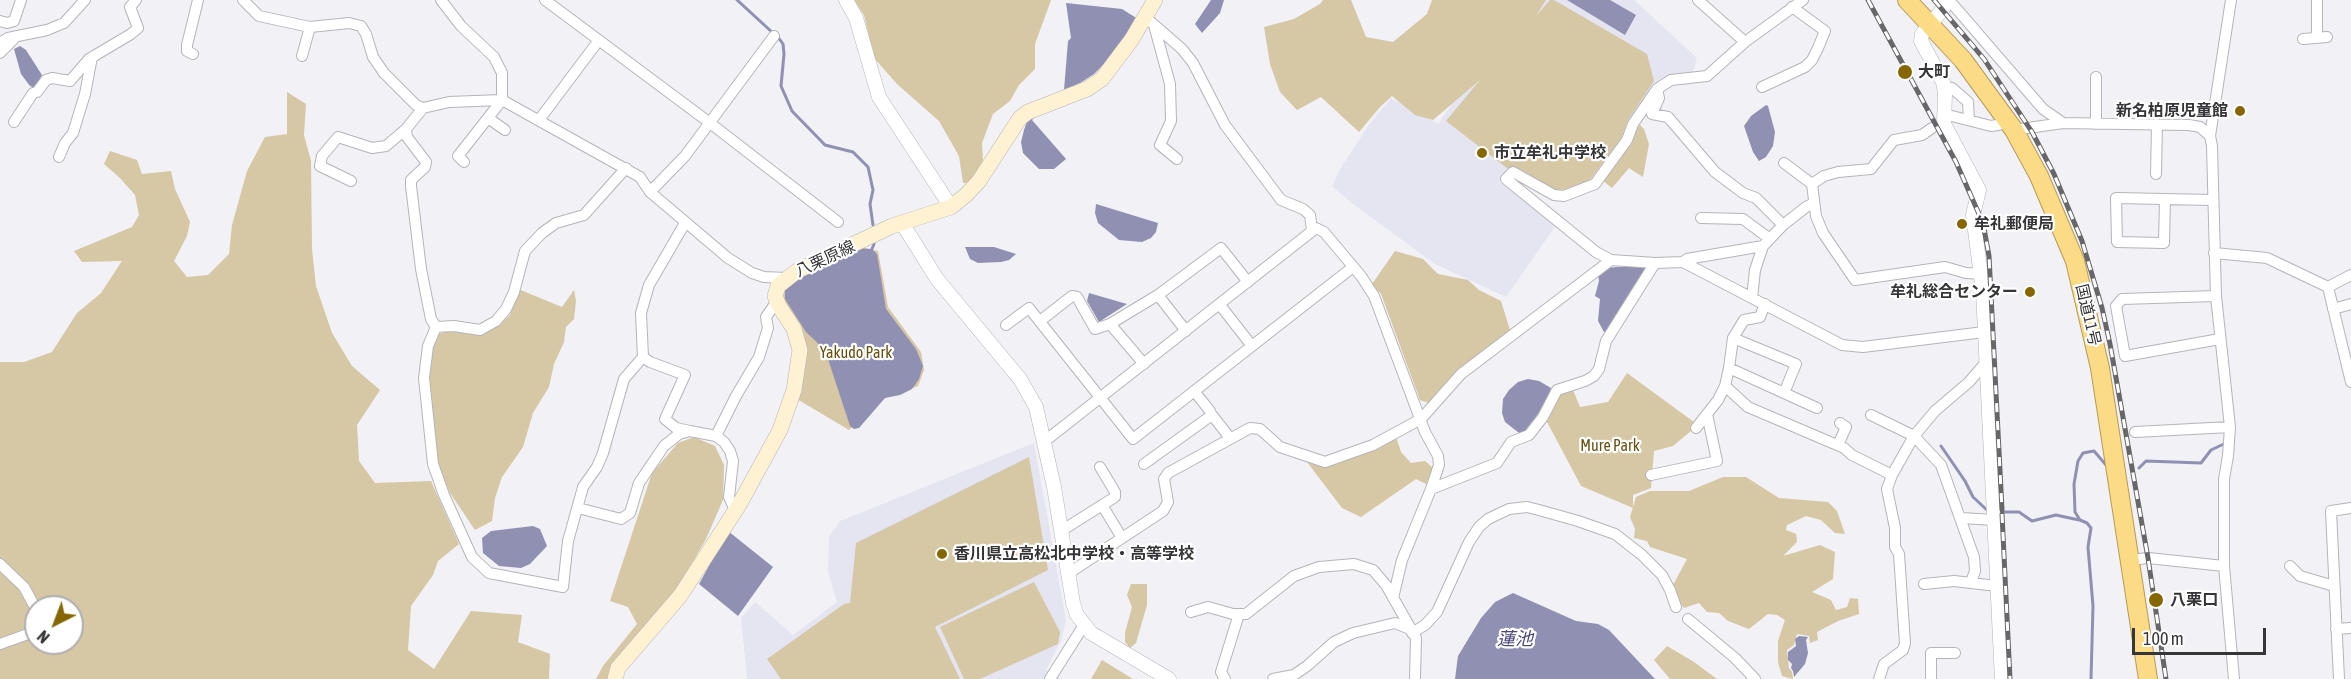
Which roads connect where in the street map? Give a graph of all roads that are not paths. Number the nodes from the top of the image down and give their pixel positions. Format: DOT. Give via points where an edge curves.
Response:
graph roads {
  1 [pos="21,0"];
  2 [pos="85,0"];
  3 [pos="135,0"];
  4 [pos="198,0"];
  5 [pos="243,0"];
  6 [pos="441,0"];
  7 [pos="545,0"];
  8 [pos="846,0"];
  9 [pos="1155,0"];
  10 [pos="1698,0"];
  11 [pos="1803,0"];
  12 [pos="1907,0"];
  13 [pos="1945,0"];
  14 [pos="1949,0"];
  15 [pos="2230,0"];
  16 [pos="2317,0"];
  17 [pos="1792,7"];
  18 [pos="1149,20"];
  19 [pos="1930,23"];
  20 [pos="2,24"];
  21 [pos="310,27"];
  22 [pos="18,36"];
  23 [pos="774,36"];
  24 [pos="2303,39"];
  25 [pos="599,40"];
  26 [pos="1745,42"];
  27 [pos="0,43"];
  28 [pos="0,53"];
  29 [pos="193,54"];
  30 [pos="302,56"];
  31 [pos="92,57"];
  32 [pos="2096,77"];
  33 [pos="1762,87"];
  34 [pos="1943,87"];
  35 [pos="1657,89"];
  36 [pos="502,100"];
  37 [pos="423,108"];
  38 [pos="1944,114"];
  39 [pos="488,118"];
  40 [pos="539,120"];
  41 [pos="1969,120"];
  42 [pos="14,122"];
  43 [pos="710,123"];
  44 [pos="2063,123"];
  45 [pos="2096,124"];
  46 [pos="2157,124"];
  47 [pos="2011,127"];
  48 [pos="1932,128"];
  49 [pos="405,129"];
  50 [pos="505,130"];
  51 [pos="2210,136"];
  52 [pos="59,157"];
  53 [pos="1177,159"];
  54 [pos="464,162"];
  55 [pos="1784,163"];
  56 [pos="626,168"];
  57 [pos="2156,174"];
  58 [pos="351,181"];
  59 [pos="1812,184"];
  60 [pos="650,192"];
  61 [pos="2165,199"];
  62 [pos="2213,200"];
  63 [pos="1814,203"];
  64 [pos="951,207"];
  65 [pos="1701,218"];
  66 [pos="838,222"];
  67 [pos="685,223"];
  68 [pos="902,224"];
  69 [pos="1783,225"];
  70 [pos="1312,230"];
  71 [pos="1766,243"];
  72 [pos="2214,253"];
  73 [pos="1611,260"];
  74 [pos="1683,262"];
  75 [pos="1655,263"];
  76 [pos="1353,267"];
  77 [pos="1982,274"];
  78 [pos="2351,275"];
  79 [pos="786,278"];
  80 [pos="1248,282"];
  81 [pos="2328,287"];
  82 [pos="1158,295"];
  83 [pos="2216,296"];
  84 [pos="1752,298"];
  85 [pos="777,301"];
  86 [pos="1765,304"];
  87 [pos="2351,304"];
  88 [pos="1220,305"];
  89 [pos="2333,309"];
  90 [pos="1040,321"];
  91 [pos="1006,324"];
  92 [pos="1110,324"];
  93 [pos="436,327"];
  94 [pos="1186,331"];
  95 [pos="1984,332"];
  96 [pos="1733,338"];
  97 [pos="2220,339"];
  98 [pos="2347,345"];
  99 [pos="1252,346"];
  100 [pos="643,357"];
  101 [pos="1987,361"];
  102 [pos="1144,364"];
  103 [pos="1730,368"];
  104 [pos="2349,368"];
  105 [pos="2351,382"];
  106 [pos="1725,386"];
  107 [pos="1194,391"];
  108 [pos="1784,393"];
  109 [pos="1101,398"];
  110 [pos="1817,408"];
  111 [pos="1210,411"];
  112 [pos="1707,414"];
  113 [pos="1871,415"];
  114 [pos="1421,419"];
  115 [pos="1840,423"];
  116 [pos="2230,427"];
  117 [pos="1696,428"];
  118 [pos="690,431"];
  119 [pos="2135,432"];
  120 [pos="717,436"];
  121 [pos="1914,436"];
  122 [pos="1230,438"];
  123 [pos="1045,441"];
  124 [pos="1838,445"];
  125 [pos="1155,456"];
  126 [pos="1144,465"];
  127 [pos="1100,467"];
  128 [pos="1168,473"];
  129 [pos="1651,475"];
  130 [pos="1892,475"];
  131 [pos="1431,489"];
  132 [pos="1102,505"];
  133 [pos="578,508"];
  134 [pos="2351,508"];
  135 [pos="735,510"];
  136 [pos="1962,518"];
  137 [pos="1994,520"];
  138 [pos="1062,531"];
  139 [pos="1122,538"];
  140 [pos="2129,560"];
  141 [pos="0,564"];
  142 [pos="2224,566"];
  143 [pos="2290,566"];
  144 [pos="1068,573"];
  145 [pos="1971,582"];
  146 [pos="1924,584"];
  147 [pos="1997,586"];
  148 [pos="2334,586"];
  149 [pos="28,595"];
  150 [pos="1393,598"];
  151 [pos="1676,607"];
  152 [pos="1191,612"];
  153 [pos="1239,614"];
  154 [pos="1688,619"];
  155 [pos="1084,625"];
  156 [pos="2351,628"];
  157 [pos="2336,629"];
  158 [pos="1411,631"];
  159 [pos="24,635"];
  160 [pos="0,644"];
  161 [pos="1954,653"];
  162 [pos="1413,678"];
  163 [pos="615,679"];
  164 [pos="1050,679"];
  165 [pos="1169,679"];
  166 [pos="1225,679"];
  167 [pos="1273,679"];
  168 [pos="1755,679"];
  169 [pos="1878,679"];
  170 [pos="1931,679"];
  171 [pos="2001,679"];
  172 [pos="2148,679"];
  173 [pos="2234,679"];
  174 [pos="2338,679"];
  1 -- 20 [label="street" via="14,21"];
  2 -- 22 [label="street" via="64,22"];
  3 -- 31 [label="street" via="130,7 138,28"];
  4 -- 29 [label="street" via="187,45 187,51"];
  5 -- 21 [label="street" via="259,16"];
  6 -- 36 [label="street" via="461,26 494,57 502,73"];
  7 -- 25 [label="street"];
  8 -- 64 [label="street" via="856,18 879,97"];
  9 -- 18 [label="main road, 八栗原線"];
  10 -- 26 [label="street"];
  11 -- 17 [label="street"];
  12 -- 19 [label="highway, 国道11号"];
  13 -- 19 [label="street"];
  14 -- 44 [label="street" via="2043,110"];
  15 -- 51 [label="street"];
  16 -- 24 [label="street" via="2322,38"];
  17 -- 26 [label="street"];
  17 -- 33 [label="street" via="1825,31 1805,67"];
  18 -- 53 [label="street" via="1170,84 1171,121 1160,145"];
  18 -- 64 [label="main road, 八栗原線" via="1102,79 1087,89 1028,111 979,181"];
  18 -- 70 [label="street" via="1193,63 1225,125 1281,200 1310,215"];
  19 -- 34 [label="street" via="1921,41"];
  19 -- 47 [label="highway, 国道11号" via="1963,60"];
  21 -- 30 [label="street"];
  21 -- 37 [label="street" via="349,23 361,26 384,73"];
  22 -- 27 [label="street"];
  22 -- 28 [label="street"];
  23 -- 43 [label="street"];
  25 -- 40 [label="street"];
  25 -- 43 [label="street"];
  26 -- 35 [label="street" via="1707,76 1671,80"];
  31 -- 42 [label="street" via="70,81 46,80"];
  31 -- 52 [label="street" via="76,124"];
  32 -- 45 [label="street"];
  34 -- 38 [label="street"];
  34 -- 41 [label="street" via="1952,87 1968,102"];
  35 -- 69 [label="street" via="1659,98 1652,114 1668,117 1715,172 1756,198"];
  35 -- 73 [label="street" via="1595,184 1554,195 1513,172 1506,179"];
  36 -- 37 [label="street" via="449,102"];
  36 -- 39 [label="street"];
  36 -- 40 [label="street"];
  37 -- 49 [label="street"];
  38 -- 41 [label="street"];
  38 -- 77 [label="street" via="1944,124 1979,190 1973,215"];
  39 -- 50 [label="street"];
  39 -- 54 [label="street" via="458,156"];
  40 -- 56 [label="street"];
  41 -- 47 [label="street"];
  43 -- 60 [label="street"];
  43 -- 66 [label="street"];
  44 -- 45 [label="street"];
  44 -- 47 [label="street"];
  45 -- 46 [label="street"];
  46 -- 51 [label="street" via="2200,127"];
  46 -- 57 [label="street"];
  47 -- 140 [label="highway, 国道11号" via="2040,176 2075,261 2100,368"];
  48 -- 59 [label="street" via="1922,135 1894,140 1871,169 1838,172"];
  49 -- 58 [label="street" via="386,146 372,148 338,137 322,156 320,166"];
  49 -- 93 [label="street" via="426,162 411,180 411,186 421,268"];
  51 -- 62 [label="street"];
  55 -- 59 [label="street"];
  56 -- 60 [label="street" via="640,177"];
  56 -- 93 [label="street" via="584,215 556,223 525,251 514,292 496,321 480,330"];
  59 -- 63 [label="street"];
  60 -- 67 [label="street"];
  61 -- 61 [label="street" via="2116,198 2117,242 2164,243"];
  61 -- 62 [label="street"];
  62 -- 72 [label="street"];
  63 -- 69 [label="street"];
  63 -- 77 [label="street" via="1824,233 1855,280 1945,267"];
  64 -- 68 [label="main road, 八栗原線"];
  65 -- 71 [label="street" via="1743,219"];
  67 -- 79 [label="street" via="752,273"];
  67 -- 100 [label="street" via="649,285 641,313"];
  68 -- 79 [label="main road, 八栗原線"];
  68 -- 123 [label="street" via="938,279 1029,393"];
  69 -- 71 [label="street"];
  70 -- 76 [label="street" via="1324,232"];
  70 -- 80 [label="street"];
  71 -- 74 [label="street"];
  71 -- 84 [label="street" via="1755,270"];
  72 -- 81 [label="street" via="2267,258"];
  72 -- 83 [label="street"];
  73 -- 75 [label="street"];
  73 -- 114 [label="street" via="1461,374"];
  74 -- 75 [label="street"];
  74 -- 84 [label="street"];
  75 -- 131 [label="street" via="1606,341 1594,375 1557,390 1529,435 1511,442 1497,463"];
  76 -- 99 [label="street"];
  76 -- 114 [label="street" via="1374,296"];
  77 -- 95 [label="street"];
  78 -- 81 [label="street"];
  79 -- 85 [label="main road, 八栗原線" via="777,286"];
  80 -- 82 [label="street" via="1221,248"];
  80 -- 88 [label="street"];
  81 -- 89 [label="street"];
  82 -- 92 [label="street"];
  82 -- 94 [label="street"];
  83 -- 97 [label="street"];
  83 -- 97 [label="street" via="2122,299 2116,306 2125,356"];
  84 -- 86 [label="street"];
  85 -- 120 [label="street" via="766,317 768,328 759,357"];
  85 -- 135 [label="main road" via="794,330 800,350 797,373 780,430"];
  86 -- 95 [label="street" via="1842,345"];
  86 -- 96 [label="street" via="1760,317 1744,320"];
  87 -- 89 [label="street"];
  88 -- 94 [label="street"];
  88 -- 99 [label="street"];
  89 -- 98 [label="street"];
  90 -- 91 [label="street" via="1029,308"];
  90 -- 92 [label="street" via="1072,296 1077,297 1095,329"];
  90 -- 109 [label="street"];
  92 -- 102 [label="street"];
  93 -- 133 [label="street" via="424,365 433,464 472,557 489,573 563,587 568,542"];
  94 -- 102 [label="street"];
  95 -- 101 [label="street"];
  96 -- 103 [label="street"];
  96 -- 108 [label="street" via="1796,364"];
  97 -- 116 [label="street"];
  98 -- 104 [label="street"];
  99 -- 107 [label="street"];
  100 -- 118 [label="street" via="684,375 665,419 676,428"];
  100 -- 133 [label="street" via="624,379 603,453 583,487"];
  101 -- 121 [label="street"];
  101 -- 137 [label="street"];
  102 -- 109 [label="street"];
  103 -- 106 [label="street"];
  103 -- 108 [label="street"];
  104 -- 105 [label="street"];
  106 -- 112 [label="street"];
  106 -- 124 [label="street" via="1748,407"];
  107 -- 109 [label="street" via="1133,439"];
  107 -- 111 [label="street"];
  108 -- 110 [label="street"];
  109 -- 123 [label="street"];
  112 -- 117 [label="street"];
  112 -- 129 [label="street" via="1717,461"];
  113 -- 121 [label="street"];
  114 -- 122 [label="street" via="1373,445 1325,462 1280,447 1260,429 1250,428"];
  114 -- 131 [label="street" via="1438,456"];
  115 -- 124 [label="street" via="1846,426"];
  116 -- 119 [label="street"];
  116 -- 142 [label="street" via="2224,479"];
  118 -- 120 [label="street"];
  118 -- 133 [label="street" via="664,446 639,483 630,513 621,519"];
  120 -- 135 [label="street" via="733,461 729,497"];
  121 -- 130 [label="street"];
  121 -- 136 [label="street" via="1941,465"];
  122 -- 125 [label="street" via="1212,415"];
  122 -- 128 [label="street"];
  123 -- 138 [label="street"];
  124 -- 130 [label="street"];
  125 -- 126 [label="street"];
  125 -- 128 [label="street"];
  127 -- 132 [label="street" via="1115,492 1115,497"];
  128 -- 139 [label="street" via="1164,479 1168,502 1162,512"];
  130 -- 169 [label="street" via="1887,489 1899,554 1905,643 1903,650 1884,664"];
  131 -- 150 [label="street" via="1402,560"];
  132 -- 138 [label="street"];
  132 -- 139 [label="street"];
  134 -- 148 [label="street" via="2331,511"];
  135 -- 163 [label="main road" via="680,596 618,668"];
  136 -- 137 [label="street"];
  136 -- 145 [label="street" via="1974,557"];
  137 -- 147 [label="street"];
  138 -- 144 [label="street"];
  139 -- 144 [label="street"];
  140 -- 142 [label="street" via="2148,558"];
  140 -- 172 [label="highway, 国道11号"];
  141 -- 149 [label="street"];
  142 -- 173 [label="street"];
  143 -- 148 [label="street" via="2300,576"];
  144 -- 155 [label="street" via="1073,603"];
  145 -- 146 [label="street"];
  145 -- 147 [label="street"];
  147 -- 171 [label="street"];
  148 -- 157 [label="street"];
  150 -- 153 [label="street" via="1373,570 1354,564 1319,567 1294,576 1246,614"];
  150 -- 158 [label="street"];
  151 -- 158 [label="street" via="1662,575 1615,534 1527,507 1509,509 1479,527 1437,612 1425,625"];
  152 -- 153 [label="street" via="1209,607"];
  153 -- 166 [label="street" via="1221,672"];
  154 -- 168 [label="street"];
  155 -- 164 [label="street"];
  155 -- 165 [label="street" via="1104,642"];
  156 -- 157 [label="street"];
  157 -- 174 [label="street"];
  158 -- 162 [label="street" via="1416,639"];
  158 -- 167 [label="street" via="1395,623 1353,633 1293,675"];
  159 -- 160 [label="street"];
  161 -- 170 [label="street" via="1931,652"];
}
